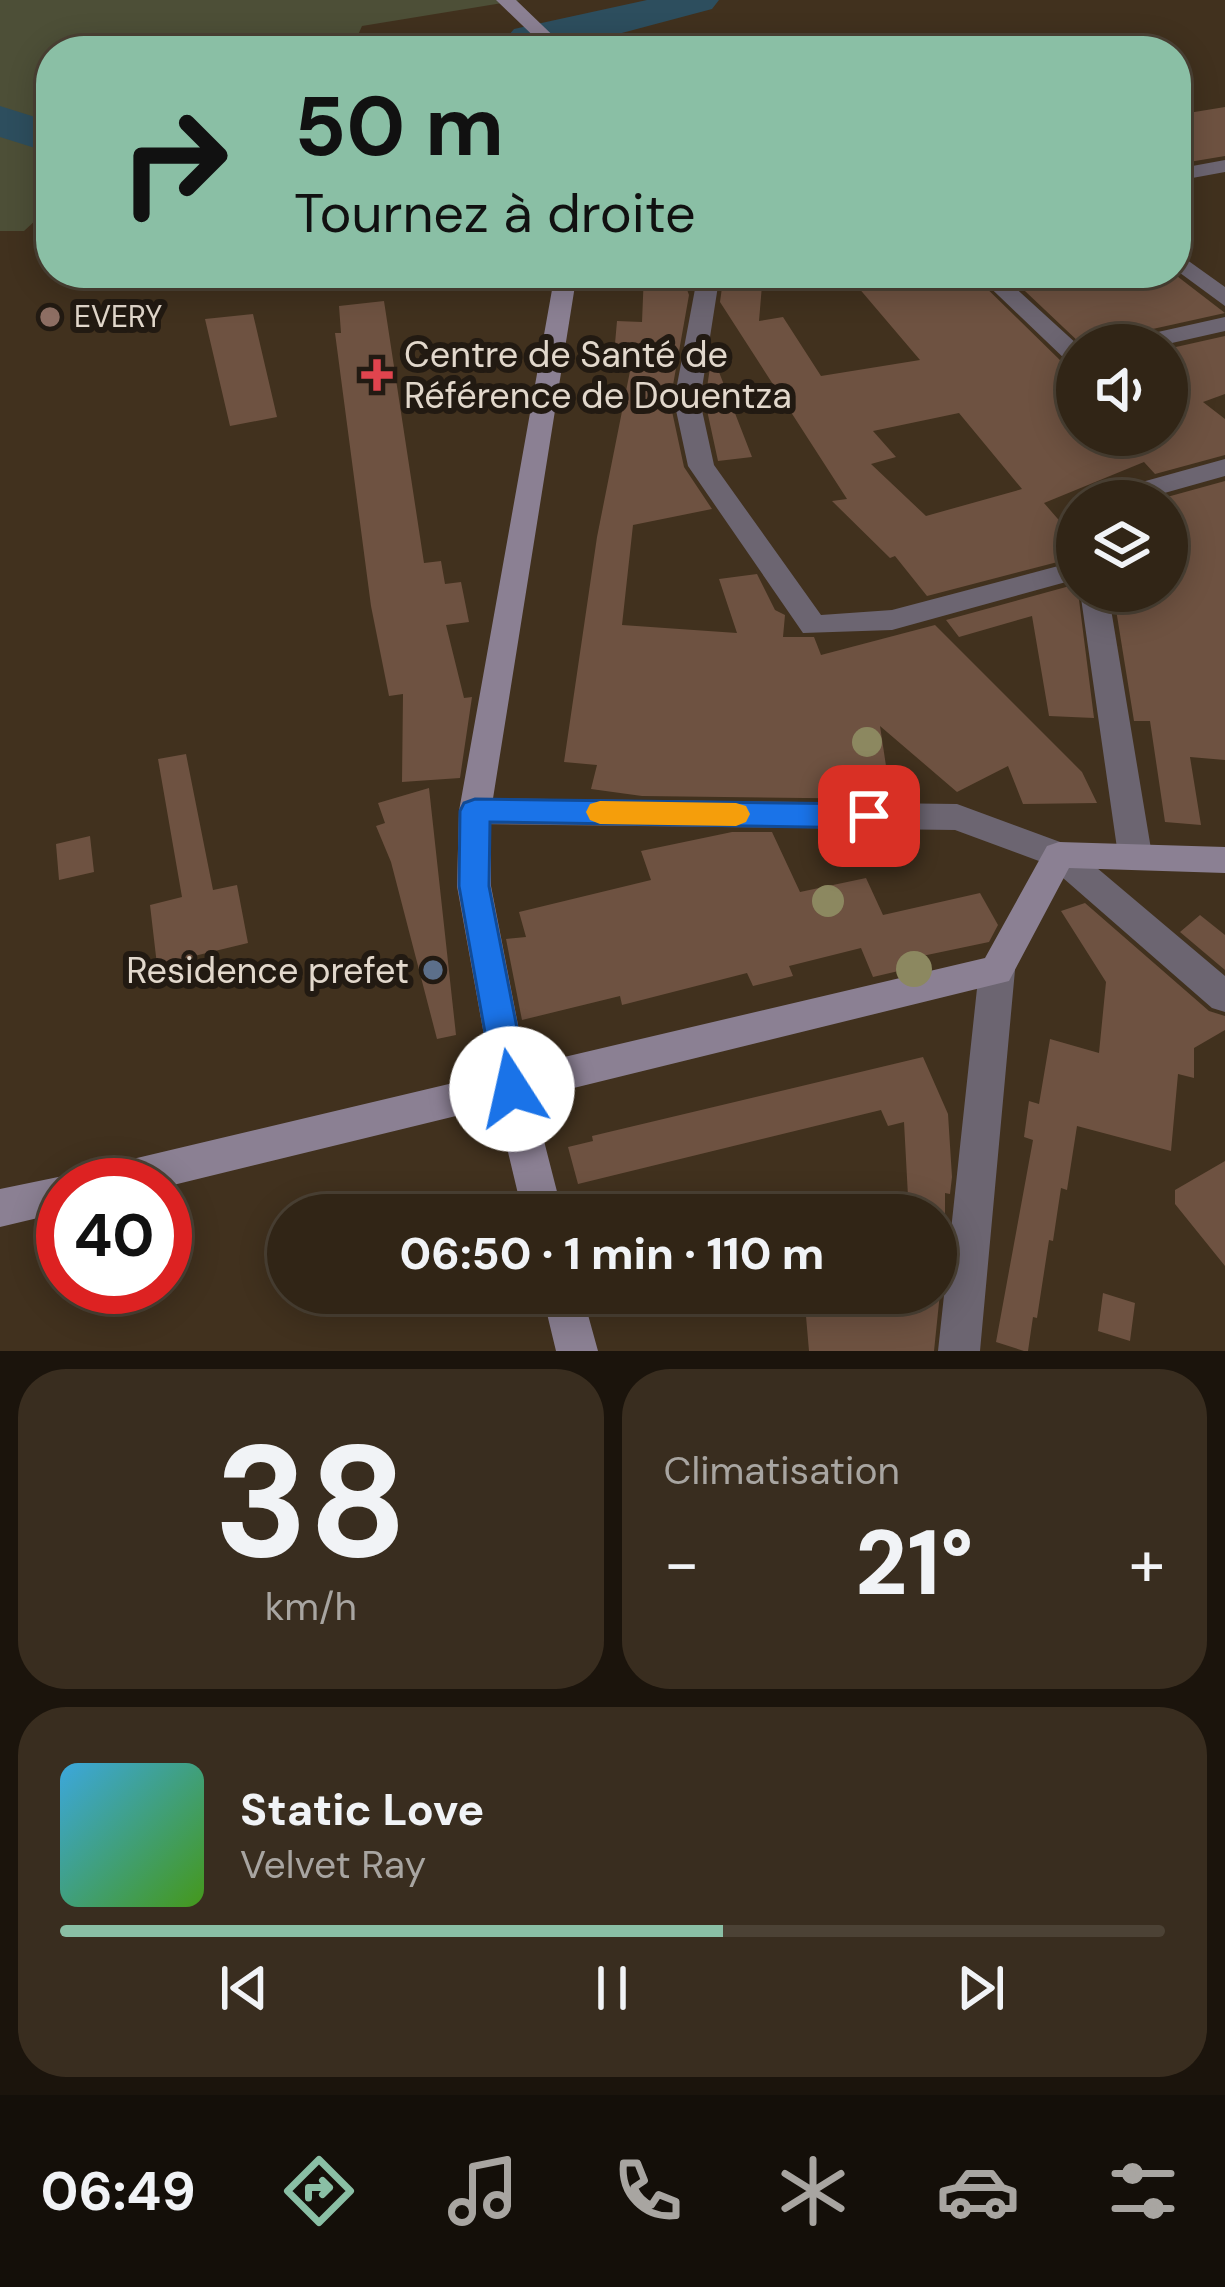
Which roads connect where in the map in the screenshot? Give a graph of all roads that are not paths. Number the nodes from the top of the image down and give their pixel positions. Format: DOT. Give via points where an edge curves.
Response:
graph roads {
  1 [pos="512,4"];
  2 [pos="545,36"];
  3 [pos="1225,166"];
  4 [pos="1191,172"];
  5 [pos="1191,271"];
  6 [pos="563,288"];
  7 [pos="706,288"];
  8 [pos="1002,288"];
  9 [pos="1225,299"];
  10 [pos="1225,324"];
  11 [pos="1188,332"];
  12 [pos="1056,338"];
  13 [pos="1225,467"];
  14 [pos="1180,480"];
  15 [pos="1056,576"];
  16 [pos="1097,612"];
  17 [pos="475,811"];
  18 [pos="1059,855"];
  19 [pos="1136,855"];
  20 [pos="1225,860"];
  21 [pos="997,970"];
  22 [pos="1225,997"];
  23 [pos="512,1089"];
  24 [pos="192,1164"];
  25 [pos="538,1194"];
  26 [pos="36,1199"];
  27 [pos="0,1208"];
  28 [pos="567,1314"];
  29 [pos="577,1351"];
  30 [pos="959,1351"];
  1 -- 2 [label="street"];
  3 -- 4 [label="street"];
  5 -- 9 [label="street"];
  6 -- 17 [label="street"];
  7 -- 15 [label="street" via="687,401 700,466 813,626 892,620"];
  8 -- 12 [label="street"];
  10 -- 11 [label="street"];
  13 -- 14 [label="street"];
  16 -- 19 [label="street"];
  17 -- 18 [label="street" via="957,817"];
  17 -- 23 [label="street" via="474,886"];
  18 -- 19 [label="street"];
  18 -- 21 [label="street"];
  18 -- 22 [label="street"];
  19 -- 20 [label="street"];
  21 -- 23 [label="street"];
  21 -- 30 [label="street"];
  23 -- 24 [label="street"];
  23 -- 25 [label="street"];
  26 -- 27 [label="street"];
  28 -- 29 [label="street"];
}
